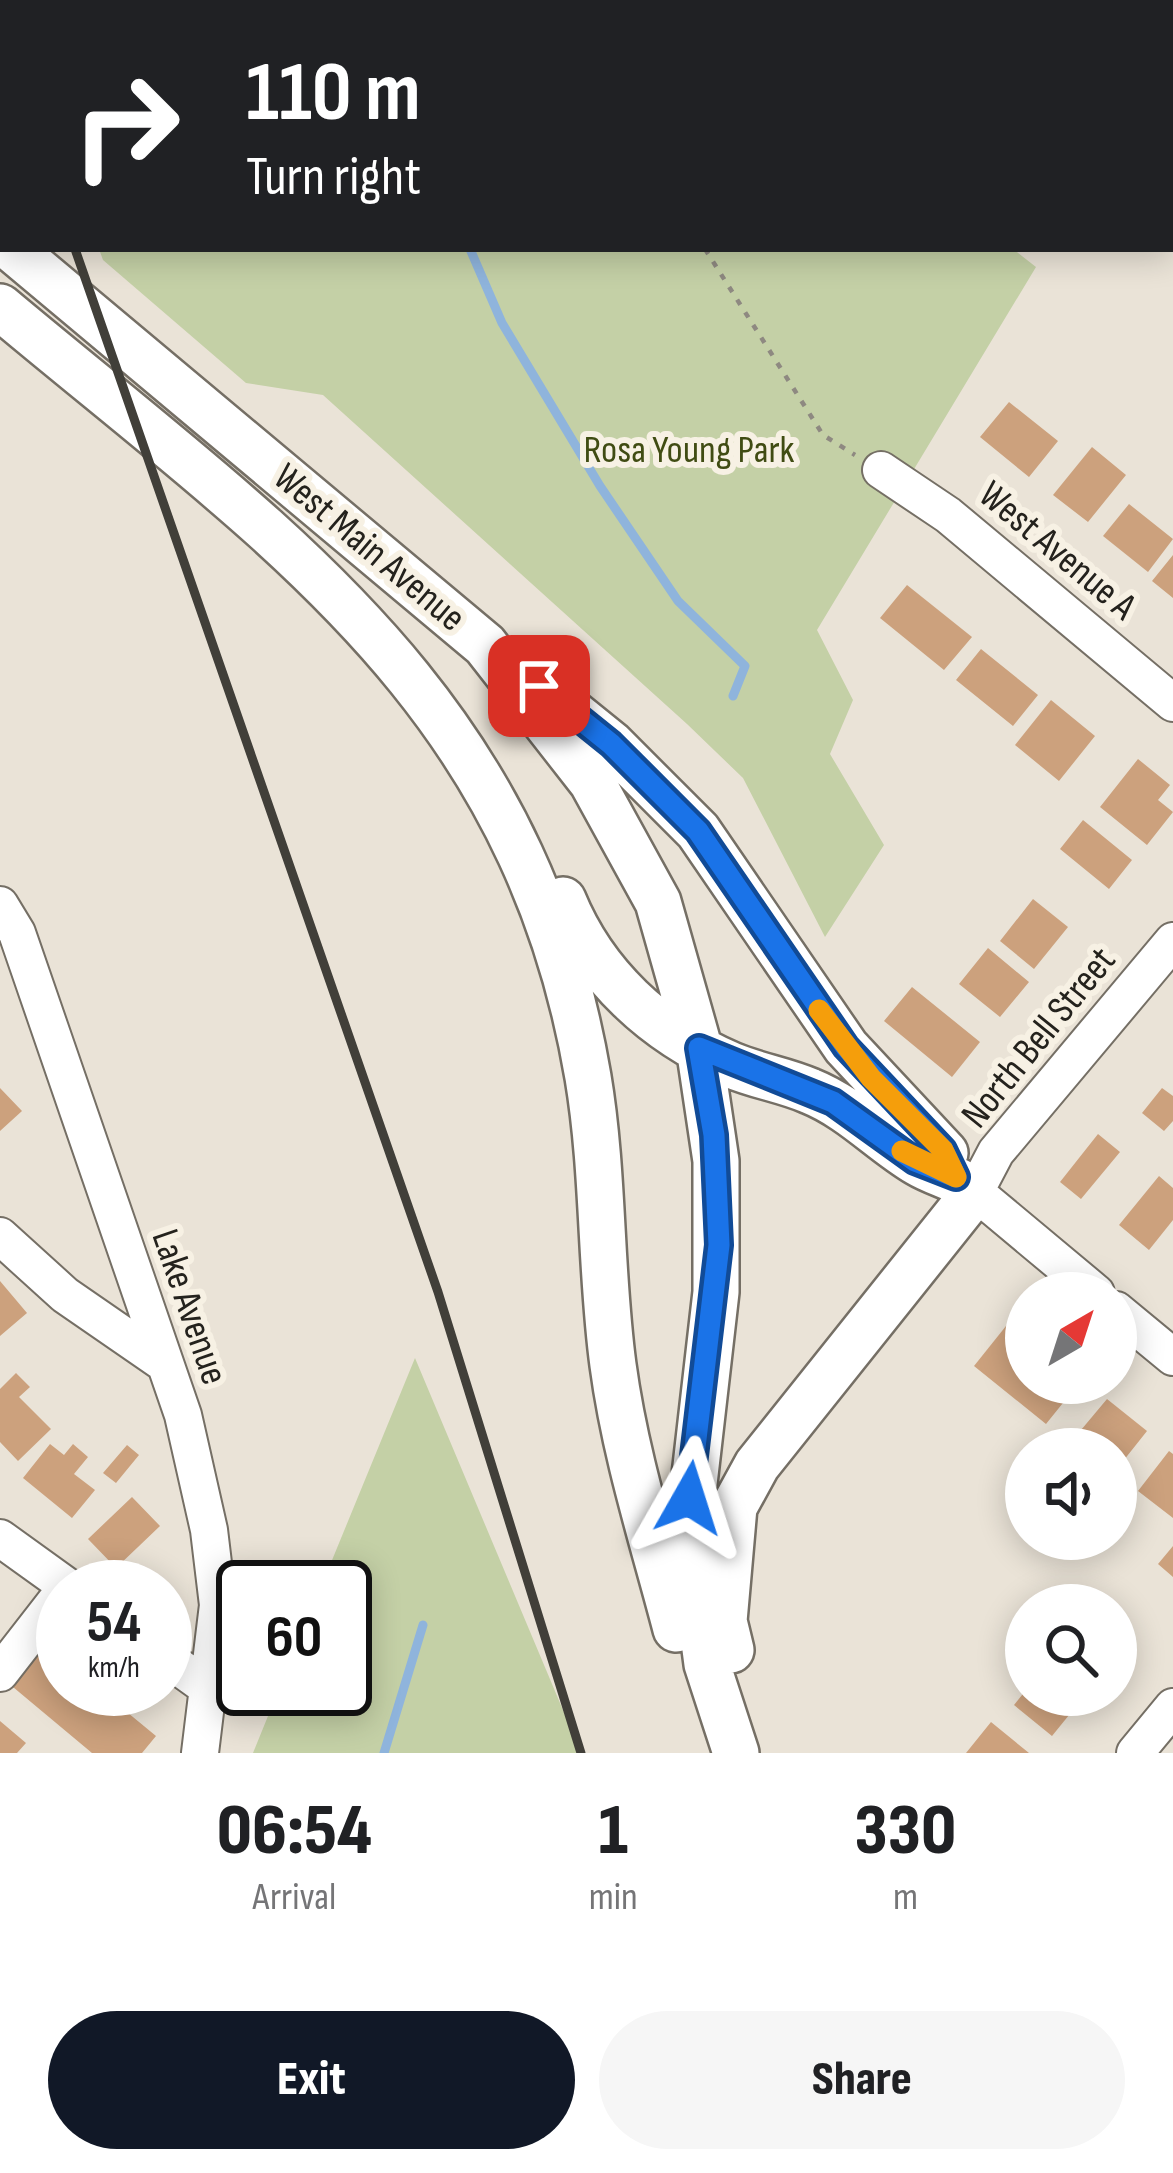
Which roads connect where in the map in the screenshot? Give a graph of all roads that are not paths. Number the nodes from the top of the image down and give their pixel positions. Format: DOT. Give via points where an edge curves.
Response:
graph roads {
  1 [pos="16,252"];
  2 [pos="0,307"];
  3 [pos="881,470"];
  4 [pos="382,641"];
  5 [pos="485,645"];
  6 [pos="1173,703"];
  7 [pos="0,905"];
  8 [pos="1173,941"];
  9 [pos="699,1048"];
  10 [pos="966,1185"];
  11 [pos="0,1236"];
  12 [pos="1071,1272"];
  13 [pos="1137,1327"];
  14 [pos="1173,1357"];
  15 [pos="165,1364"];
  16 [pos="0,1538"];
  17 [pos="36,1565"];
  18 [pos="36,1626"];
  19 [pos="0,1672"];
  20 [pos="192,1676"];
  21 [pos="211,1690"];
  22 [pos="1173,1707"];
  23 [pos="200,1753"];
  24 [pos="709,1753"];
  25 [pos="736,1753"];
  26 [pos="755,1753"];
  27 [pos="1135,1753"];
  1 -- 5 [label="main road, West Main Avenue"];
  2 -- 4 [label="main road, West Main Avenue" via="298,556"];
  3 -- 6 [label="street, West Avenue A" via="948,515"];
  4 -- 9 [label="main road" via="480,736 595,960 643,1011"];
  4 -- 24 [label="main road, West Main Avenue" via="446,723 497,808 560,962 588,1076 623,1430"];
  5 -- 9 [label="main road, West Main Avenue" via="628,841 658,902"];
  5 -- 10 [label="main road" via="611,744 688,820 846,1047"];
  7 -- 15 [label="street, Lake Avenue" via="17,933"];
  8 -- 10 [label="street, North Bell Street"];
  9 -- 10 [label="main road" via="833,1102 915,1161"];
  9 -- 25 [label="main road, West Main Avenue" via="714,1135 719,1245 689,1498 691,1560 707,1664"];
  10 -- 12 [label="street"];
  10 -- 26 [label="main road" via="757,1465 734,1508 724,1621"];
  11 -- 15 [label="street" via="64,1295"];
  13 -- 14 [label="street"];
  15 -- 21 [label="street, Lake Avenue" via="209,1530 218,1605"];
  16 -- 17 [label="street"];
  18 -- 19 [label="street"];
  20 -- 21 [label="street"];
  21 -- 23 [label="street, Lake Avenue"];
  22 -- 27 [label="street"];
}
